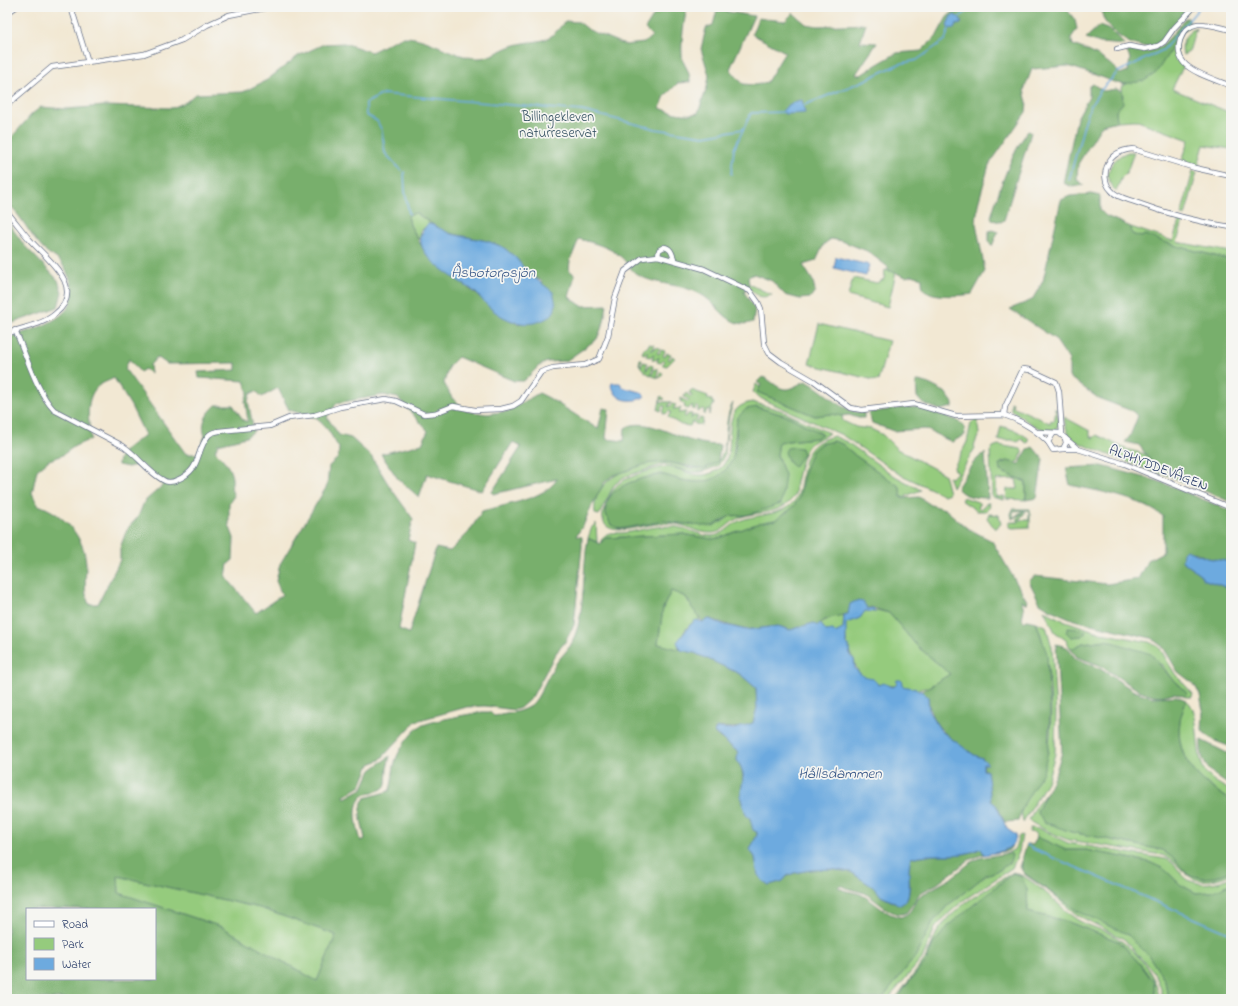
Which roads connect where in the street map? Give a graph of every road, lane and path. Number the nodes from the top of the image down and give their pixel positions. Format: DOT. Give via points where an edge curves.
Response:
graph roads {
  1 [pos="16,7"];
  2 [pos="71,7"];
  3 [pos="270,7"];
  4 [pos="1194,7"];
  5 [pos="7,13"];
  6 [pos="1231,30"];
  7 [pos="1117,49"];
  8 [pos="88,62"];
  9 [pos="1231,86"];
  10 [pos="7,105"];
  11 [pos="1231,176"];
  12 [pos="7,212"];
  13 [pos="1231,227"];
  14 [pos="658,256"];
  15 [pos="674,259"];
  16 [pos="15,330"];
  17 [pos="7,334"];
  18 [pos="1004,415"];
  19 [pos="1038,432"];
  20 [pos="1053,434"];
  21 [pos="1063,435"];
  22 [pos="1048,442"];
  23 [pos="1063,449"];
  24 [pos="1078,449"];
  25 [pos="1231,508"];
  1 -- 5 [label="street"];
  2 -- 8 [label="street"];
  3 -- 8 [label="street" via="229,15 158,50"];
  4 -- 7 [label="street" via="1158,46 1128,46"];
  6 -- 9 [label="street" via="1205,24 1194,25 1181,37 1178,52 1184,63 1192,69"];
  8 -- 10 [label="street" via="52,67"];
  11 -- 13 [label="street" via="1133,149 1123,150 1113,156 1107,164 1105,174 1109,189 1120,196 1182,218"];
  12 -- 16 [label="street" via="62,275 67,288 66,299 54,315 45,321"];
  14 -- 15 [label="street"];
  14 -- 15 [label="street" via="659,250 664,247 669,248"];
  14 -- 16 [label="street" via="642,258 625,271 615,298 608,336 599,359 586,365 553,368 541,372 521,401 513,406 484,410 453,406 430,414 418,412 396,400 386,399 340,407 315,415 289,418 270,426 219,431 208,436 198,462 191,472 172,482 162,480 131,450 54,410 41,389"];
  15 -- 18 [label="street" via="750,291 758,302 764,343 770,353 851,408 862,410 914,404 956,416"];
  16 -- 17 [label="street"];
  18 -- 19 [label="street"];
  18 -- 21 [label="street" via="1005,407 1023,370 1030,370 1056,382"];
  19 -- 20 [label="street"];
  19 -- 22 [label="street"];
  20 -- 21 [label="street"];
  20 -- 22 [label="street"];
  21 -- 23 [label="street" via="1066,443"];
  21 -- 24 [label="street, ALPHYDDEVÄGEN"];
  22 -- 23 [label="street" via="1053,450"];
  23 -- 24 [label="street, ALPHYDDEVÄGEN"];
  24 -- 25 [label="street, ALPHYDDEVÄGEN" via="1169,481"];
}
